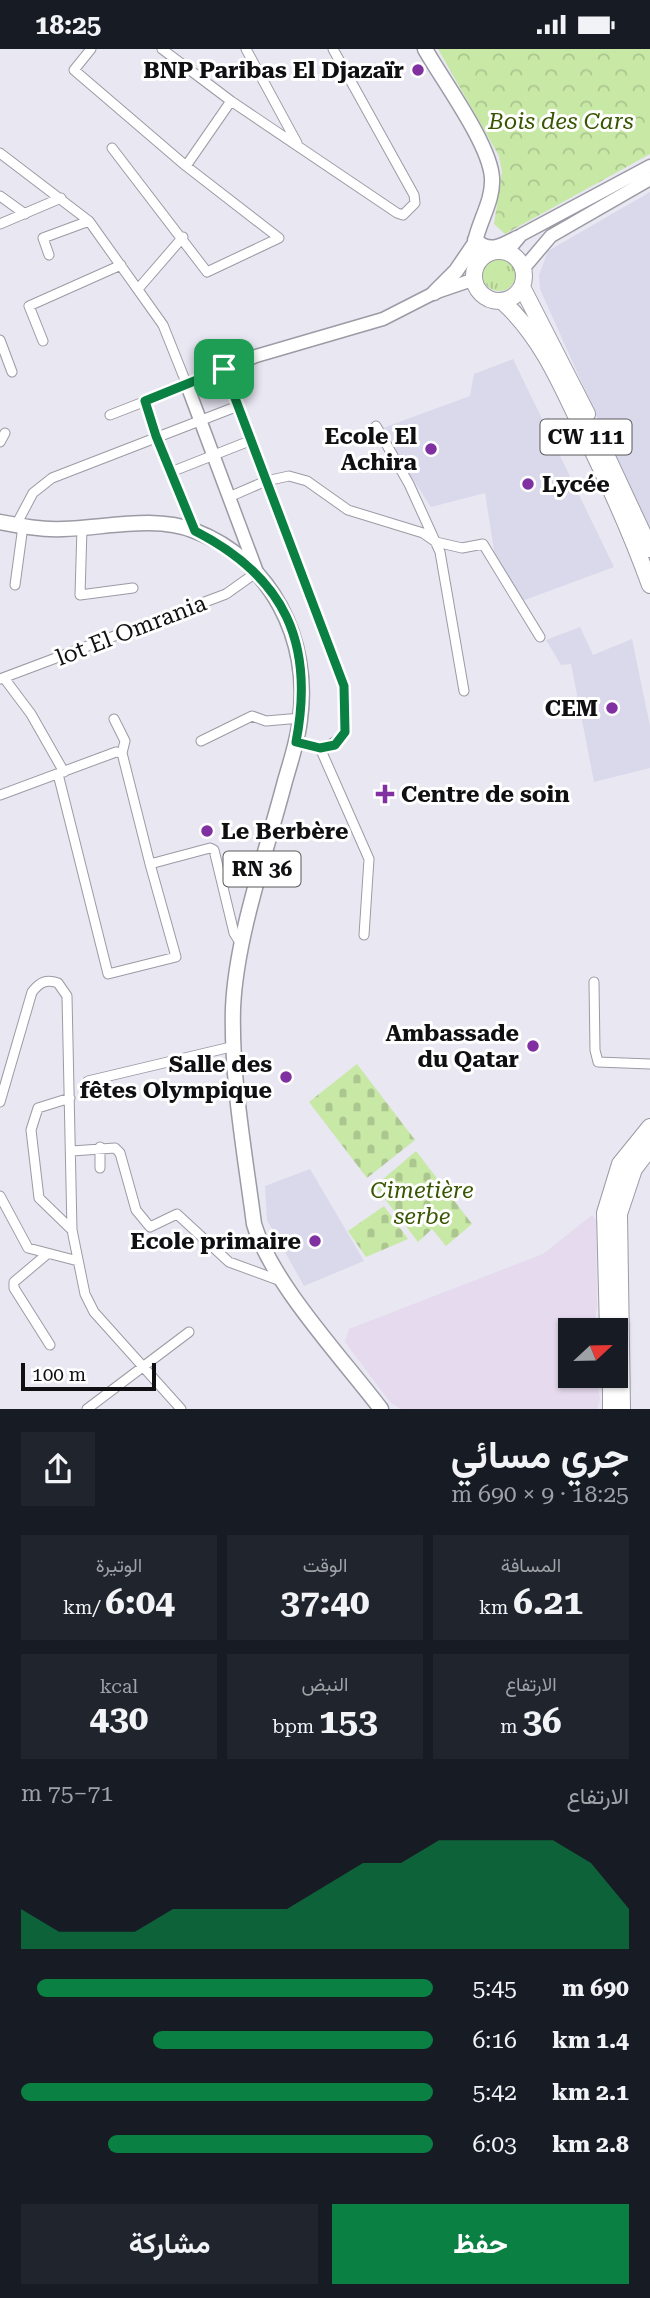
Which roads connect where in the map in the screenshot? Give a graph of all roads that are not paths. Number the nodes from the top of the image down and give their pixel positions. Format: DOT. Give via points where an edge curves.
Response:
graph roads {
  1 [pos="92,49"];
  2 [pos="162,49"];
  3 [pos="246,49"];
  4 [pos="333,49"];
  5 [pos="425,49"];
  6 [pos="232,101"];
  7 [pos="298,146"];
  8 [pos="112,148"];
  9 [pos="0,153"];
  10 [pos="186,166"];
  11 [pos="650,166"];
  12 [pos="650,179"];
  13 [pos="0,196"];
  14 [pos="61,198"];
  15 [pos="25,214"];
  16 [pos="89,221"];
  17 [pos="0,224"];
  18 [pos="183,237"];
  19 [pos="517,238"];
  20 [pos="474,243"];
  21 [pos="507,252"];
  22 [pos="49,255"];
  23 [pos="121,265"];
  24 [pos="523,269"];
  25 [pos="475,273"];
  26 [pos="522,287"];
  27 [pos="138,289"];
  28 [pos="434,293"];
  29 [pos="502,301"];
  30 [pos="43,341"];
  31 [pos="1,346"];
  32 [pos="224,369"];
  33 [pos="12,372"];
  34 [pos="187,385"];
  35 [pos="145,401"];
  36 [pos="238,407"];
  37 [pos="110,415"];
  38 [pos="201,422"];
  39 [pos="376,426"];
  40 [pos="156,436"];
  41 [pos="252,440"];
  42 [pos="213,455"];
  43 [pos="171,472"];
  44 [pos="266,481"];
  45 [pos="229,497"];
  46 [pos="0,522"];
  47 [pos="19,525"];
  48 [pos="82,528"];
  49 [pos="195,531"];
  50 [pos="436,542"];
  51 [pos="650,549"];
  52 [pos="257,572"];
  53 [pos="15,585"];
  54 [pos="650,585"];
  55 [pos="134,588"];
  56 [pos="540,637"];
  57 [pos="2,678"];
  58 [pos="464,691"];
  59 [pos="301,718"];
  60 [pos="114,719"];
  61 [pos="201,741"];
  62 [pos="296,742"];
  63 [pos="320,748"];
  64 [pos="122,753"];
  65 [pos="61,773"];
  66 [pos="0,795"];
  67 [pos="150,864"];
  68 [pos="363,935"];
  69 [pos="243,945"];
  70 [pos="594,982"];
  71 [pos="235,1046"];
  72 [pos="650,1064"];
  73 [pos="88,1081"];
  74 [pos="3,1084"];
  75 [pos="70,1098"];
  76 [pos="0,1102"];
  77 [pos="650,1127"];
  78 [pos="100,1147"];
  79 [pos="650,1148"];
  80 [pos="72,1151"];
  81 [pos="100,1168"];
  82 [pos="0,1195"];
  83 [pos="72,1230"];
  84 [pos="46,1255"];
  85 [pos="78,1261"];
  86 [pos="284,1283"];
  87 [pos="608,1318"];
  88 [pos="617,1318"];
  89 [pos="189,1332"];
  90 [pos="50,1345"];
  91 [pos="144,1364"];
  92 [pos="614,1388"];
  93 [pos="614,1388"];
  94 [pos="616,1388"];
  95 [pos="617,1388"];
  96 [pos="87,1409"];
  97 [pos="181,1409"];
  98 [pos="381,1409"];
  99 [pos="604,1409"];
  100 [pos="611,1409"];
  101 [pos="622,1409"];
  102 [pos="629,1409"];
  1 -- 10 [label="street" via="74,70"];
  2 -- 6 [label="street"];
  3 -- 7 [label="street"];
  4 -- 7 [label="street" via="415,203 403,215 397,213"];
  5 -- 20 [label="main road" via="490,167 492,188"];
  6 -- 7 [label="street"];
  6 -- 10 [label="street"];
  8 -- 18 [label="street"];
  9 -- 14 [label="street"];
  10 -- 18 [label="street" via="279,238 207,272"];
  11 -- 19 [label="street"];
  12 -- 24 [label="street" via="551,236"];
  13 -- 15 [label="street"];
  14 -- 15 [label="street"];
  14 -- 16 [label="street"];
  15 -- 17 [label="street"];
  16 -- 22 [label="street" via="43,238"];
  16 -- 23 [label="street"];
  18 -- 27 [label="street"];
  19 -- 20 [label="main road" via="494,248"];
  19 -- 21 [label="street"];
  20 -- 25 [label="main road"];
  20 -- 28 [label="main road"];
  21 -- 24 [label="highway"];
  21 -- 25 [label="highway" via="489,254"];
  23 -- 27 [label="street"];
  23 -- 30 [label="street" via="29,306"];
  24 -- 26 [label="highway"];
  25 -- 28 [label="street"];
  25 -- 29 [label="highway" via="483,295"];
  26 -- 29 [label="highway"];
  26 -- 51 [label="highway, CW 111" via="576,389"];
  27 -- 34 [label="street" via="163,325"];
  28 -- 32 [label="street" via="383,319"];
  29 -- 54 [label="highway, CW 111" via="537,339 564,390"];
  31 -- 33 [label="street"];
  32 -- 34 [label="street"];
  32 -- 36 [label="street"];
  34 -- 35 [label="street"];
  34 -- 38 [label="street"];
  35 -- 37 [label="street"];
  35 -- 40 [label="street"];
  36 -- 38 [label="street"];
  36 -- 41 [label="street"];
  38 -- 40 [label="street"];
  38 -- 42 [label="street"];
  39 -- 50 [label="street"];
  40 -- 43 [label="street"];
  40 -- 47 [label="street" via="52,478 33,493"];
  41 -- 42 [label="street"];
  41 -- 44 [label="street"];
  42 -- 43 [label="street"];
  42 -- 45 [label="street"];
  43 -- 49 [label="street"];
  44 -- 45 [label="street"];
  44 -- 50 [label="street" via="289,476 307,481 348,510 423,533"];
  44 -- 63 [label="street" via="344,686 345,732 335,745"];
  45 -- 52 [label="street"];
  46 -- 47 [label="main road, RN 36"];
  47 -- 48 [label="main road, RN 36"];
  47 -- 53 [label="street"];
  48 -- 49 [label="main road, RN 36" via="168,523"];
  48 -- 55 [label="street" via="80,594"];
  49 -- 52 [label="main road, RN 36" via="228,548"];
  50 -- 56 [label="street" via="462,548 483,544"];
  50 -- 58 [label="street" via="445,568"];
  52 -- 57 [label="street, lot El Omrania" via="226,594"];
  52 -- 59 [label="main road, RN 36" via="288,620 299,656"];
  57 -- 65 [label="street" via="31,713"];
  59 -- 61 [label="street" via="266,721 253,716"];
  59 -- 62 [label="main road, RN 36"];
  60 -- 64 [label="street" via="125,741"];
  62 -- 63 [label="street"];
  62 -- 69 [label="main road, RN 36"];
  63 -- 68 [label="street" via="369,859"];
  64 -- 65 [label="street"];
  64 -- 67 [label="street"];
  65 -- 66 [label="street"];
  65 -- 67 [label="street" via="108,974 176,957"];
  67 -- 69 [label="street" via="210,848 214,851 234,933"];
  69 -- 71 [label="main road, RN 36" via="233,1007"];
  70 -- 72 [label="street" via="598,1062"];
  71 -- 73 [label="street"];
  71 -- 86 [label="main road, RN 36" via="254,1224 259,1243"];
  74 -- 75 [label="street" via="32,992 49,980 58,983 67,996"];
  74 -- 76 [label="street"];
  75 -- 80 [label="street"];
  75 -- 83 [label="street" via="38,1108 31,1130 39,1198"];
  77 -- 87 [label="highway" via="620,1164 605,1213"];
  78 -- 80 [label="street"];
  78 -- 81 [label="street"];
  78 -- 86 [label="street" via="120,1153 133,1205 150,1227 177,1214 229,1262"];
  79 -- 88 [label="highway" via="634,1169 619,1214"];
  80 -- 83 [label="street"];
  82 -- 84 [label="street" via="28,1248"];
  83 -- 85 [label="street"];
  84 -- 85 [label="street"];
  84 -- 90 [label="street" via="14,1282 14,1288"];
  85 -- 91 [label="street" via="94,1312"];
  86 -- 98 [label="main road, RN 36"];
  89 -- 91 [label="street"];
  91 -- 96 [label="street"];
  91 -- 97 [label="street"];
  92 -- 99 [label="main road"];
  93 -- 100 [label="highway"];
  94 -- 101 [label="highway"];
  95 -- 102 [label="main road"];
}
